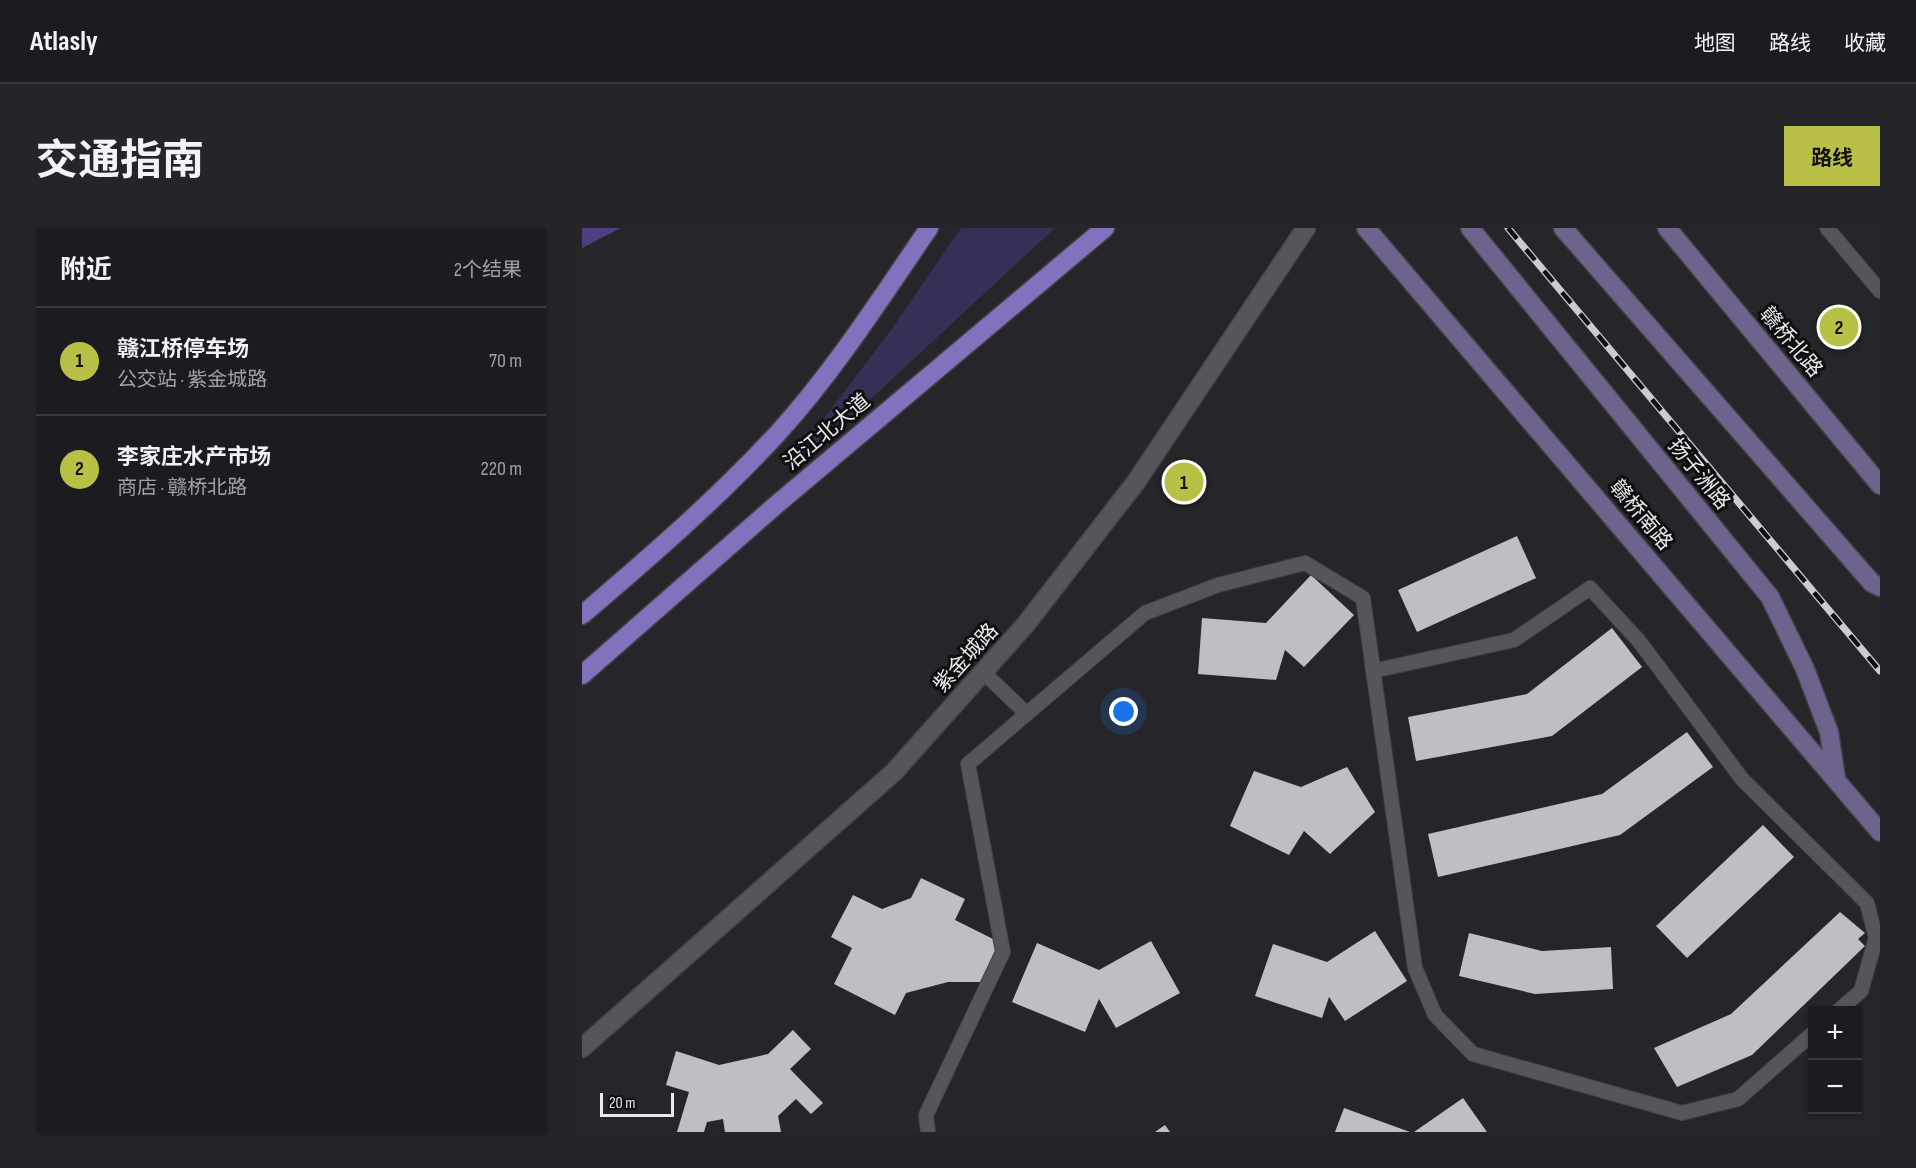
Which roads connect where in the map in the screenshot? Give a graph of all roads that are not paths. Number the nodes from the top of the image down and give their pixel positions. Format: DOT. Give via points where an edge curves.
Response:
graph roads {
  1 [pos="929,228"];
  2 [pos="1105,228"];
  3 [pos="1306,228"];
  4 [pos="1366,228"];
  5 [pos="1470,228"];
  6 [pos="1563,228"];
  7 [pos="1667,228"];
  8 [pos="1827,228"];
  9 [pos="1880,291"];
  10 [pos="1880,485"];
  11 [pos="1880,587"];
  12 [pos="582,615"];
  13 [pos="1373,671"];
  14 [pos="983,672"];
  15 [pos="582,675"];
  16 [pos="1027,714"];
  17 [pos="1836,779"];
  18 [pos="1880,832"];
  19 [pos="1844,1006"];
  20 [pos="1808,1038"];
  21 [pos="582,1048"];
  22 [pos="928,1132"];
  1 -- 12 [label="main road, 沿江北大道" via="845,351 779,431 703,511"];
  2 -- 15 [label="main road, 沿江北大道" via="776,505"];
  3 -- 14 [label="street, 紫金城路" via="1136,482 1026,624"];
  4 -- 17 [label="main road, 赣桥南路"];
  5 -- 17 [label="main road, 扬子洲路" via="1770,597 1830,732"];
  6 -- 11 [label="main road" via="1872,583"];
  7 -- 10 [label="main road, 赣桥北路"];
  8 -- 9 [label="lane"];
  13 -- 16 [label="lane" via="1363,598 1305,563 1218,585 1145,614"];
  13 -- 19 [label="lane" via="1514,640 1590,588 1639,641 1742,779 1867,903 1876,938 1861,991"];
  13 -- 20 [label="lane" via="1415,968 1435,1015 1473,1054 1682,1113 1738,1099"];
  14 -- 16 [label="lane"];
  14 -- 21 [label="street, 紫金城路" via="894,772"];
  16 -- 22 [label="lane" via="968,764 1004,952 926,1115"];
  17 -- 18 [label="main road, 赣桥南路"];
}
